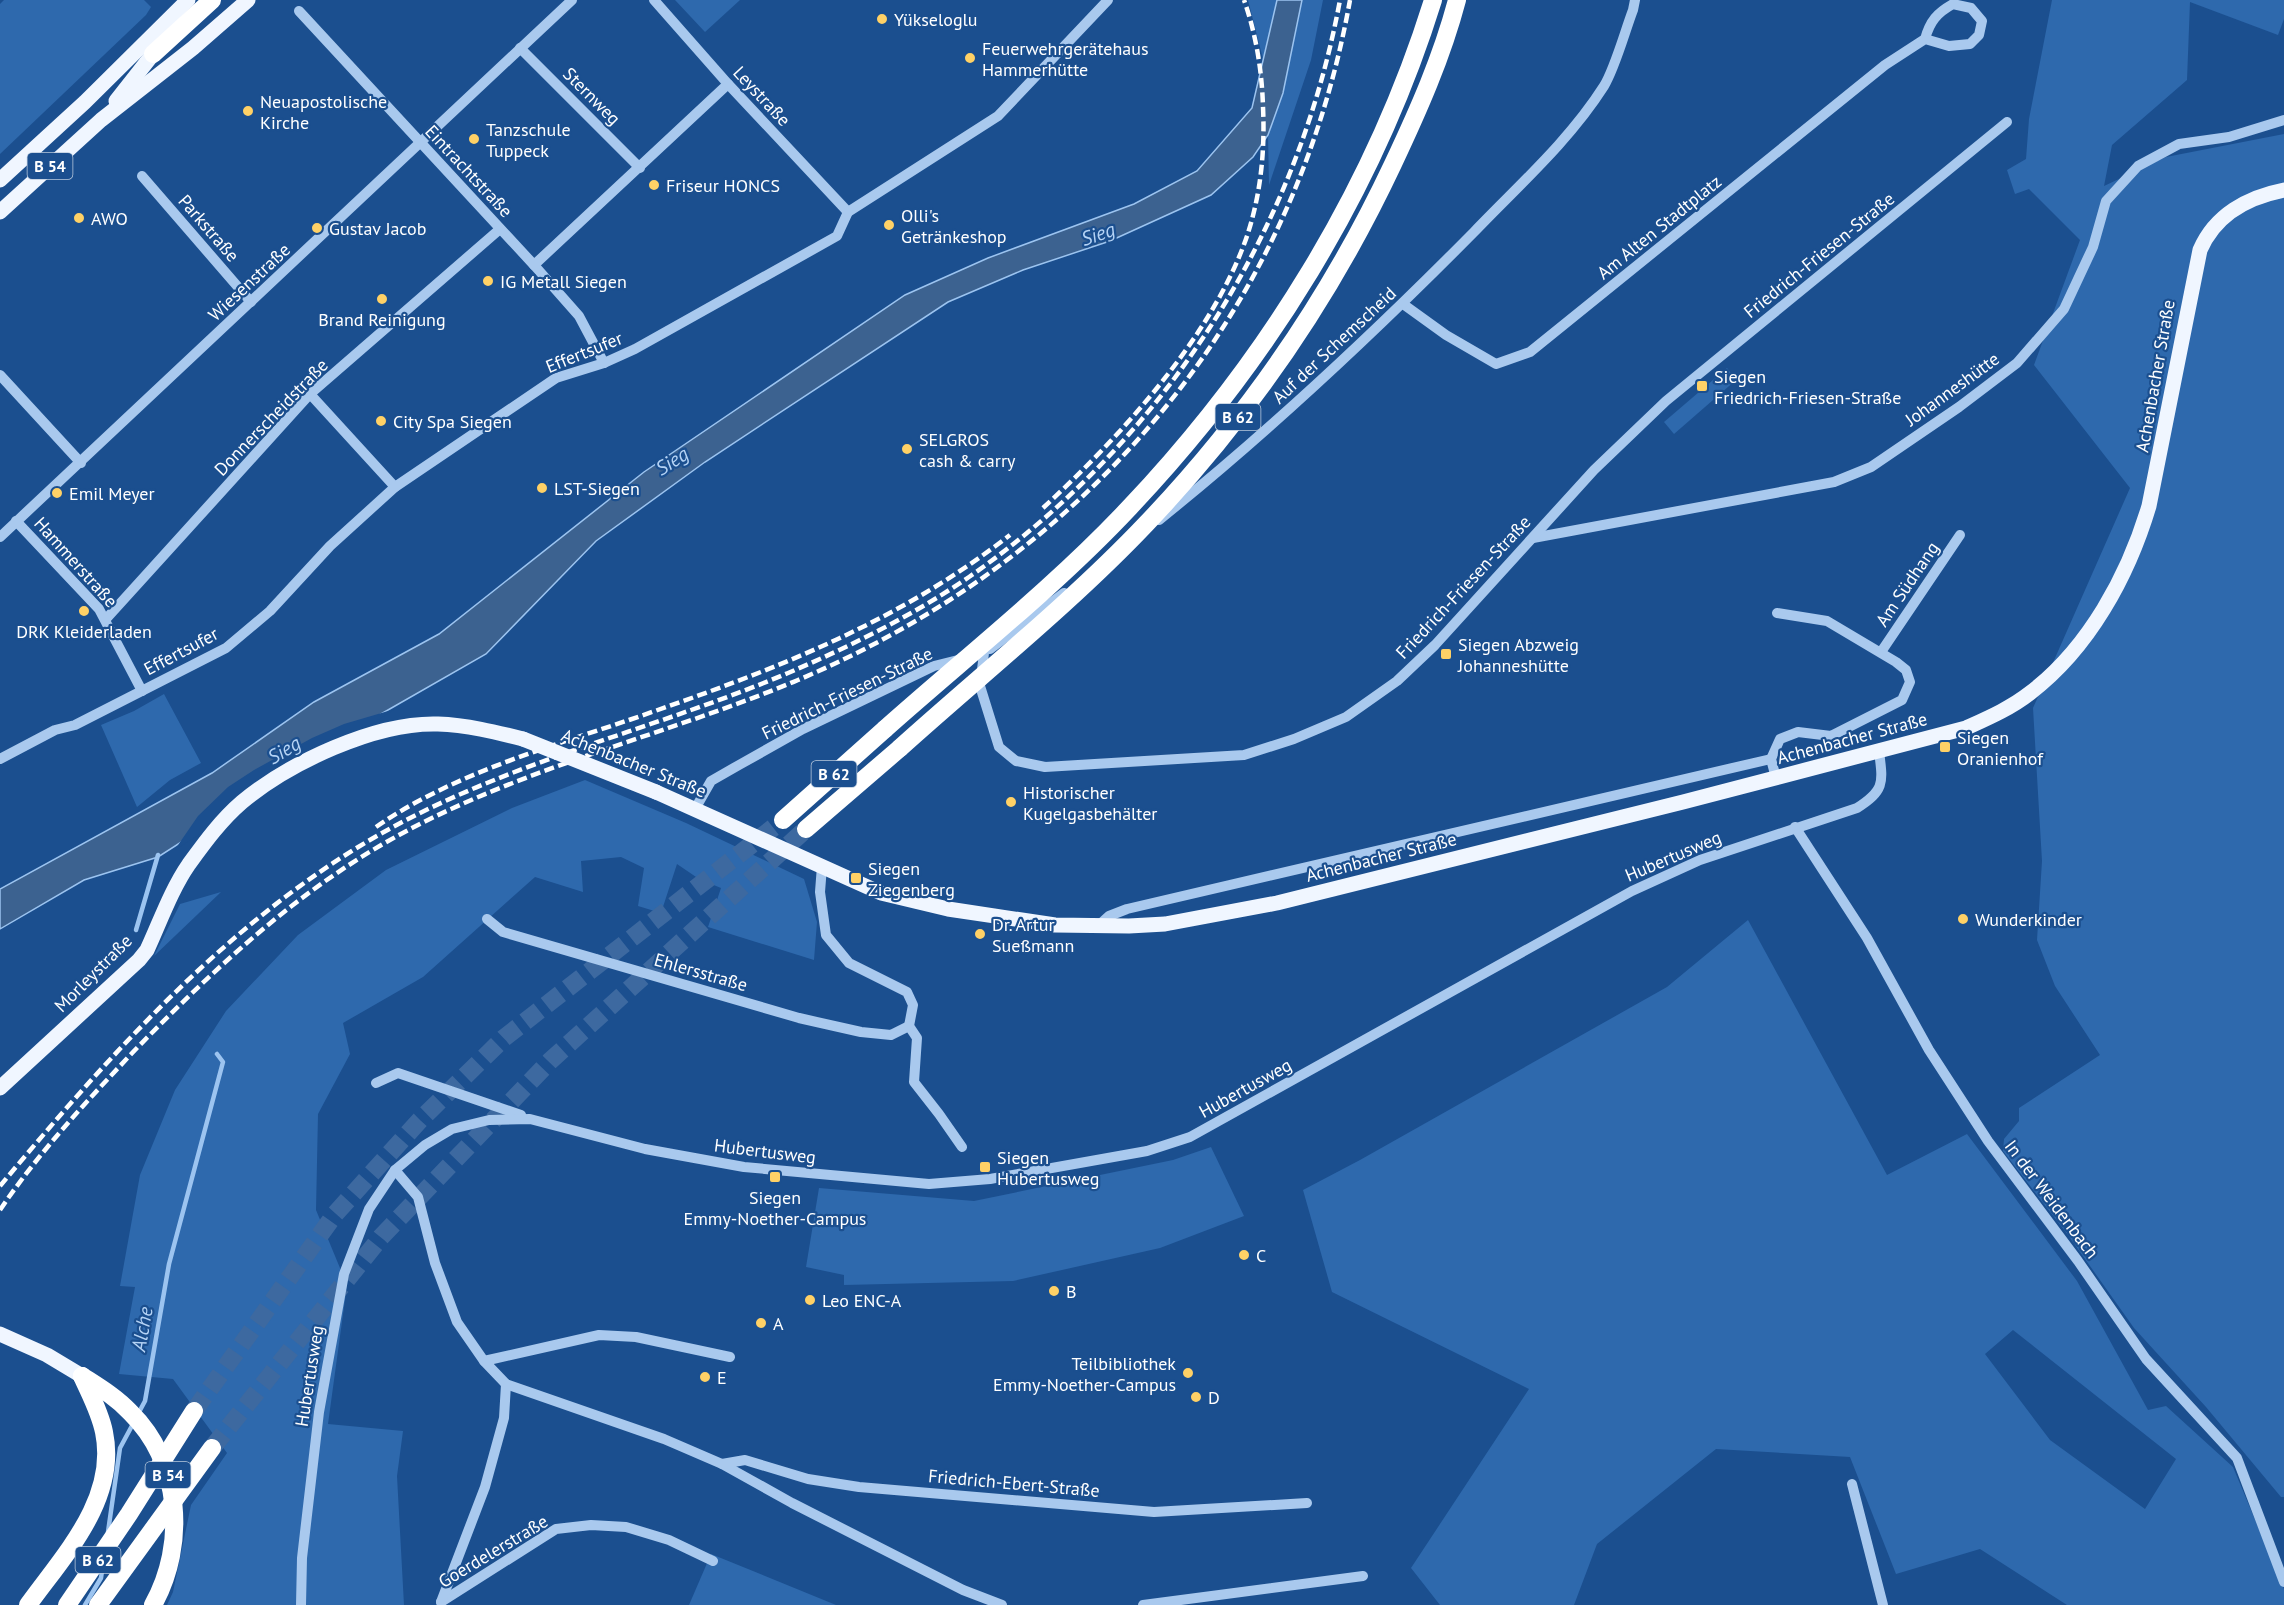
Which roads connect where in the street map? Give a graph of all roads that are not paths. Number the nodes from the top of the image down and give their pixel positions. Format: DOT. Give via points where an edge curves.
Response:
graph roads {
  1 [pos="188,0"];
  2 [pos="212,0"];
  3 [pos="248,0"];
  4 [pos="572,0"];
  5 [pos="654,0"];
  6 [pos="1108,0"];
  7 [pos="1433,0"];
  8 [pos="1457,0"];
  9 [pos="1635,0"];
  10 [pos="299,11"];
  11 [pos="1925,39"];
  12 [pos="520,48"];
  13 [pos="153,54"];
  14 [pos="728,84"];
  15 [pos="86,102"];
  16 [pos="101,120"];
  17 [pos="2284,120"];
  18 [pos="2007,122"];
  19 [pos="420,143"];
  20 [pos="640,168"];
  21 [pos="142,176"];
  22 [pos="0,180"];
  23 [pos="2284,190"];
  24 [pos="0,212"];
  25 [pos="848,212"];
  26 [pos="500,229"];
  27 [pos="534,265"];
  28 [pos="251,302"];
  29 [pos="1403,304"];
  30 [pos="604,363"];
  31 [pos="0,375"];
  32 [pos="310,394"];
  33 [pos="81,463"];
  34 [pos="395,487"];
  35 [pos="16,521"];
  36 [pos="1960,535"];
  37 [pos="0,537"];
  38 [pos="1533,538"];
  39 [pos="1777,613"];
  40 [pos="106,619"];
  41 [pos="1881,652"];
  42 [pos="984,653"];
  43 [pos="142,691"];
  44 [pos="1879,751"];
  45 [pos="0,759"];
  46 [pos="1771,759"];
  47 [pos="1776,778"];
  48 [pos="695,809"];
  49 [pos="783,820"];
  50 [pos="1796,827"];
  51 [pos="806,829"];
  52 [pos="822,866"];
  53 [pos="187,867"];
  54 [pos="487,919"];
  55 [pos="1097,927"];
  56 [pos="909,1026"];
  57 [pos="376,1083"];
  58 [pos="0,1088"];
  59 [pos="530,1119"];
  60 [pos="962,1148"];
  61 [pos="394,1170"];
  62 [pos="0,1334"];
  63 [pos="730,1357"];
  64 [pos="484,1361"];
  65 [pos="82,1376"];
  66 [pos="506,1384"];
  67 [pos="194,1411"];
  68 [pos="212,1448"];
  69 [pos="722,1464"];
  70 [pos="1852,1485"];
  71 [pos="1307,1503"];
  72 [pos="713,1561"];
  73 [pos="1363,1576"];
  74 [pos="2284,1582"];
  75 [pos="28,1605"];
  76 [pos="67,1605"];
  77 [pos="98,1605"];
  78 [pos="153,1605"];
  79 [pos="301,1605"];
  80 [pos="1002,1605"];
  81 [pos="1143,1605"];
  82 [pos="1883,1605"];
  1 -- 15 [label="main road"];
  2 -- 13 [label="highway, B 54"];
  3 -- 16 [label="main road"];
  4 -- 12 [label="street, Wiesenstraße"];
  5 -- 14 [label="street, Leystraße"];
  6 -- 25 [label="street, Effertsufer" via="998,116"];
  7 -- 49 [label="highway, B 62, bridge" via="1405,84 1358,186 1292,301 1216,409 1174,460 1082,555"];
  8 -- 51 [label="highway, B 62, bridge" via="1426,92 1378,196 1317,303 1267,378 1191,474 1097,571"];
  9 -- 29 [label="street, Auf der Schemscheid" via="1605,84 1566,138"];
  10 -- 19 [label="street, Eintrachtstraße"];
  11 -- 11 [label="street" via="1949,46 1970,44 1979,35 1982,21 1971,8 1953,4 1937,13"];
  11 -- 29 [label="street, Am Alten Stadtplatz" via="1885,65 1530,352 1496,364"];
  12 -- 19 [label="street, Wiesenstraße"];
  12 -- 20 [label="street, Sternweg"];
  13 -- 15 [label="main road, B 54"];
  13 -- 16 [label="main road, B 54"];
  14 -- 20 [label="street"];
  14 -- 25 [label="street, Leystraße"];
  15 -- 22 [label="main road, B 54"];
  16 -- 24 [label="main road, B 54"];
  17 -- 38 [label="street, Johanneshütte" via="2229,137 2179,144 2138,166 2106,201 2093,247 2064,309 2017,363 1871,467 1834,482"];
  18 -- 38 [label="street, Friedrich-Friesen-Straße" via="1666,401 1594,470"];
  19 -- 26 [label="street, Eintrachtstraße"];
  19 -- 28 [label="street, Wiesenstraße"];
  20 -- 27 [label="street"];
  21 -- 28 [label="street, Parkstraße"];
  23 -- 44 [label="main road, Achenbacher Straße" via="2237,207 2212,227 2202,244 2149,506 2128,563 2081,641 2030,693 2003,711 1965,728"];
  25 -- 30 [label="street, Effertsufer" via="837,236"];
  26 -- 27 [label="street, Eintrachtstraße"];
  26 -- 32 [label="street, Donnerscheidstraße"];
  27 -- 30 [label="street, Eintrachtstraße" via="579,316"];
  28 -- 33 [label="street, Wiesenstraße"];
  29 -- 42 [label="street, Auf der Schemscheid" via="1216,474"];
  30 -- 34 [label="street, Effertsufer" via="556,378"];
  31 -- 33 [label="street"];
  32 -- 34 [label="street"];
  32 -- 40 [label="street, Donnerscheidstraße"];
  33 -- 35 [label="street, Wiesenstraße"];
  34 -- 43 [label="street, Effertsufer" via="330,546 270,611 226,648"];
  35 -- 37 [label="street, Wiesenstraße"];
  35 -- 40 [label="street, Hammerstraße"];
  36 -- 41 [label="street, Am Südhang"];
  38 -- 42 [label="street, Friedrich-Friesen-Straße" via="1436,645 1397,681 1346,717 1244,755 1045,767 1016,761 999,747 980,686"];
  39 -- 41 [label="street, Am Südhang" via="1827,621"];
  40 -- 43 [label="street, Hammerstraße"];
  41 -- 46 [label="street, Am Südhang" via="1906,670 1910,682 1902,700 1831,736 1798,732 1780,739"];
  42 -- 48 [label="street, Friedrich-Friesen-Straße" via="934,666 803,729 711,781"];
  43 -- 45 [label="street, Effertsufer"];
  44 -- 47 [label="main road, Achenbacher Straße"];
  44 -- 50 [label="street, Hubertusweg" via="1882,776 1876,796 1857,808"];
  46 -- 47 [label="street"];
  46 -- 55 [label="street, Achenbacher Straße" via="1126,909 1109,916"];
  47 -- 55 [label="main road, Achenbacher Straße" via="1277,903 1165,924"];
  48 -- 52 [label="main road, Achenbacher Straße"];
  48 -- 53 [label="main road, Achenbacher Straße, bridge" via="523,739 463,726 406,727 346,744 266,784 219,825"];
  50 -- 59 [label="street, Hubertusweg" via="1700,860 1632,891 1198,1132 1148,1151 990,1179 929,1184 744,1167 645,1149"];
  50 -- 74 [label="street, In der Weidenbach" via="1988,1141 2146,1359 2237,1458"];
  52 -- 55 [label="main road, Achenbacher Straße" via="881,893 948,909 1055,925"];
  52 -- 56 [label="street" via="820,892 826,935 849,963 907,992 913,1005"];
  53 -- 58 [label="main road, Morleystraße" via="139,960"];
  54 -- 56 [label="street, Ehlersstraße" via="503,932 799,1018 891,1035"];
  56 -- 60 [label="street" via="917,1038 914,1082"];
  57 -- 59 [label="street, Hubertusweg" via="398,1073"];
  59 -- 61 [label="street, Hubertusweg" via="489,1120 452,1129"];
  61 -- 64 [label="street, Friedrich-Ebert-Straße" via="418,1197 435,1263 457,1322"];
  61 -- 79 [label="street, Hubertusweg" via="369,1209 340,1293 308,1495"];
  62 -- 65 [label="main road, B 54"];
  63 -- 64 [label="street" via="636,1337 598,1335"];
  64 -- 66 [label="street, Friedrich-Ebert-Straße"];
  65 -- 75 [label="highway" via="104,1431 106,1451 101,1489 76,1538"];
  65 -- 78 [label="highway, B 54, bridge" via="130,1411 156,1445 166,1466 174,1529 167,1574"];
  66 -- 69 [label="street, Friedrich-Ebert-Straße" via="664,1439"];
  66 -- 72 [label="street, Goerdelerstraße" via="504,1418 485,1487 441,1602 556,1529 626,1527 669,1540"];
  67 -- 76 [label="highway, B 62"];
  68 -- 77 [label="highway, B 62"];
  69 -- 71 [label="street, Friedrich-Ebert-Straße" via="745,1460 808,1479 858,1487 1154,1512"];
  69 -- 80 [label="street, Friedrich-Ebert-Straße" via="963,1590"];
  70 -- 82 [label="street"];
  73 -- 81 [label="street"];
}
